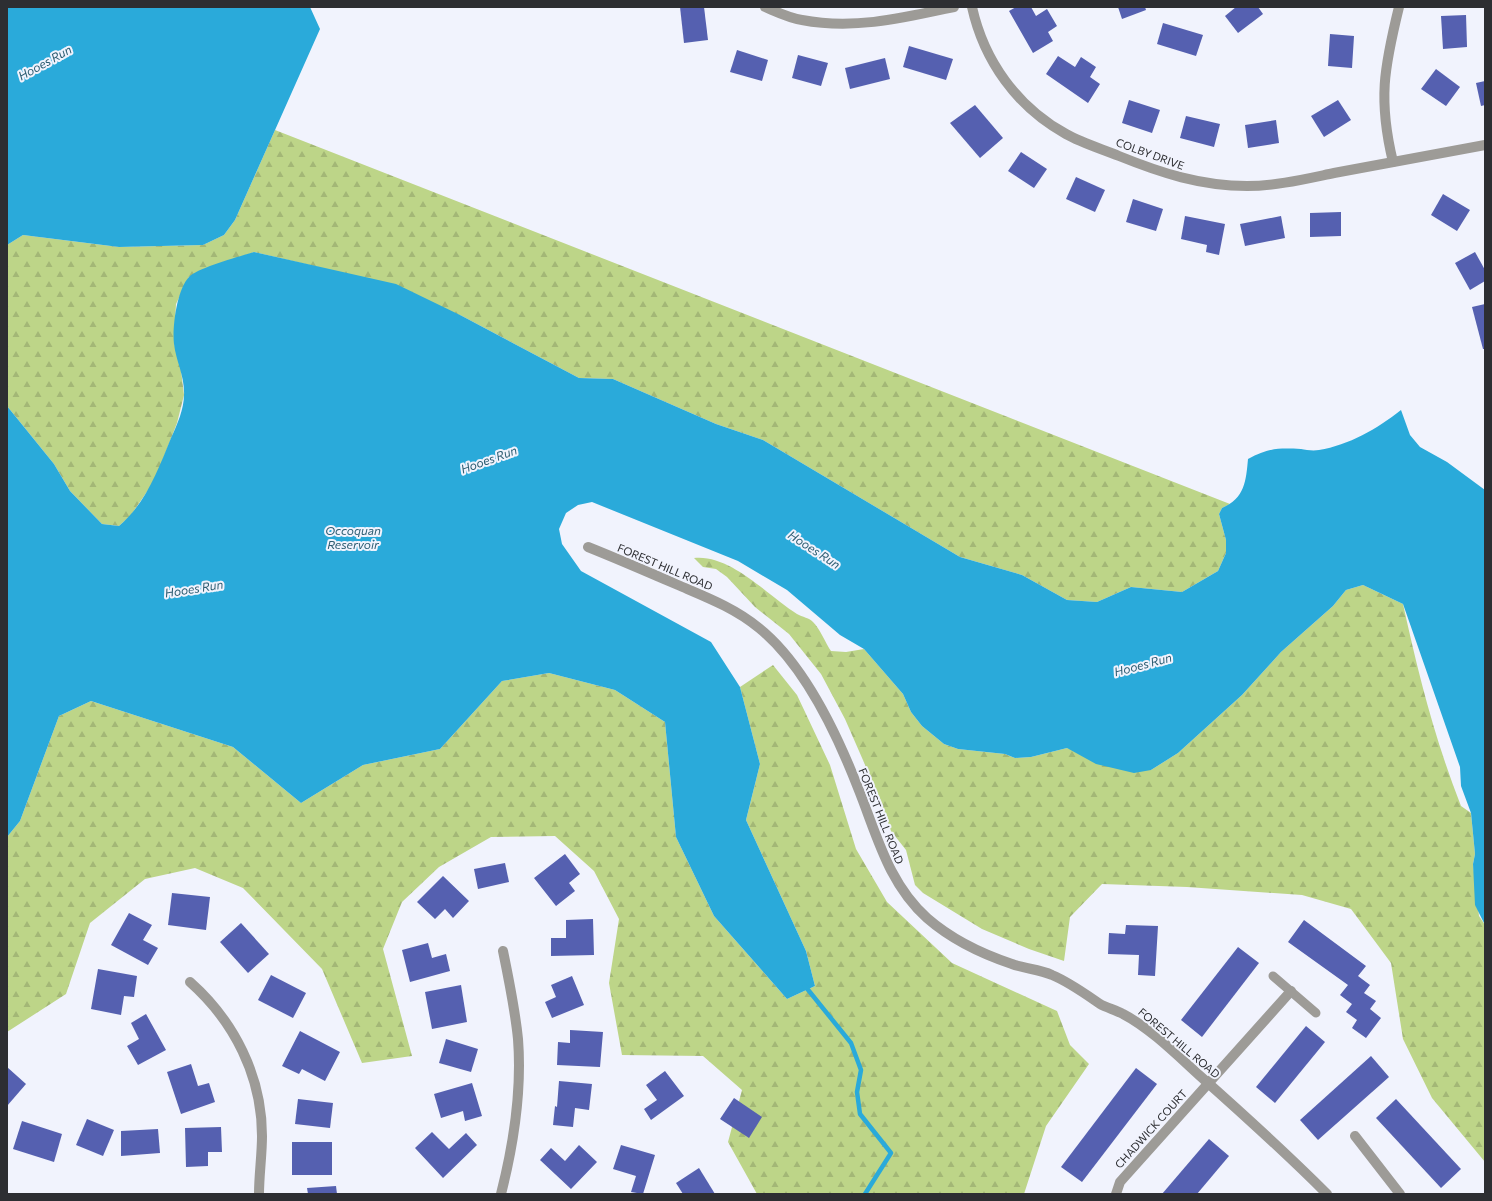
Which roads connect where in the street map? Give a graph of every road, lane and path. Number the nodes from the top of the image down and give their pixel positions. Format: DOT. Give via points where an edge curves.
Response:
graph roads {
  1 [pos="765,7"];
  2 [pos="954,7"];
  3 [pos="972,7"];
  4 [pos="1399,7"];
  5 [pos="1485,144"];
  6 [pos="1393,162"];
  7 [pos="588,547"];
  8 [pos="502,951"];
  9 [pos="1273,976"];
  10 [pos="190,982"];
  11 [pos="1291,991"];
  12 [pos="1316,1013"];
  13 [pos="1208,1083"];
  14 [pos="1355,1136"];
  15 [pos="259,1194"];
  16 [pos="501,1194"];
  17 [pos="1116,1194"];
  18 [pos="1327,1194"];
  19 [pos="1400,1194"];
  1 -- 2 [label="street" via="801,20 838,24 888,22"];
  3 -- 6 [label="street, COLBY DRIVE" via="995,67 1026,106 1067,135 1159,172 1195,182 1218,185 1272,185"];
  4 -- 6 [label="street" via="1384,77 1383,106"];
  5 -- 6 [label="street, COLBY DRIVE"];
  7 -- 13 [label="street, FOREST HILL ROAD" via="731,609 758,627 778,645 810,689 837,740 891,874 908,898 926,916 954,937 983,953 1013,965 1050,974 1102,1005 1125,1015 1173,1051"];
  8 -- 16 [label="street" via="513,1001 518,1039 519,1080 515,1129"];
  9 -- 11 [label="lane"];
  10 -- 15 [label="street" via="220,1012 235,1035 251,1071 260,1110 262,1137"];
  11 -- 12 [label="lane"];
  11 -- 13 [label="street, CHADWICK COURT"];
  13 -- 17 [label="street, CHADWICK COURT" via="1120,1182"];
  13 -- 18 [label="street, FOREST HILL ROAD" via="1279,1146"];
  14 -- 19 [label="street"];
}
